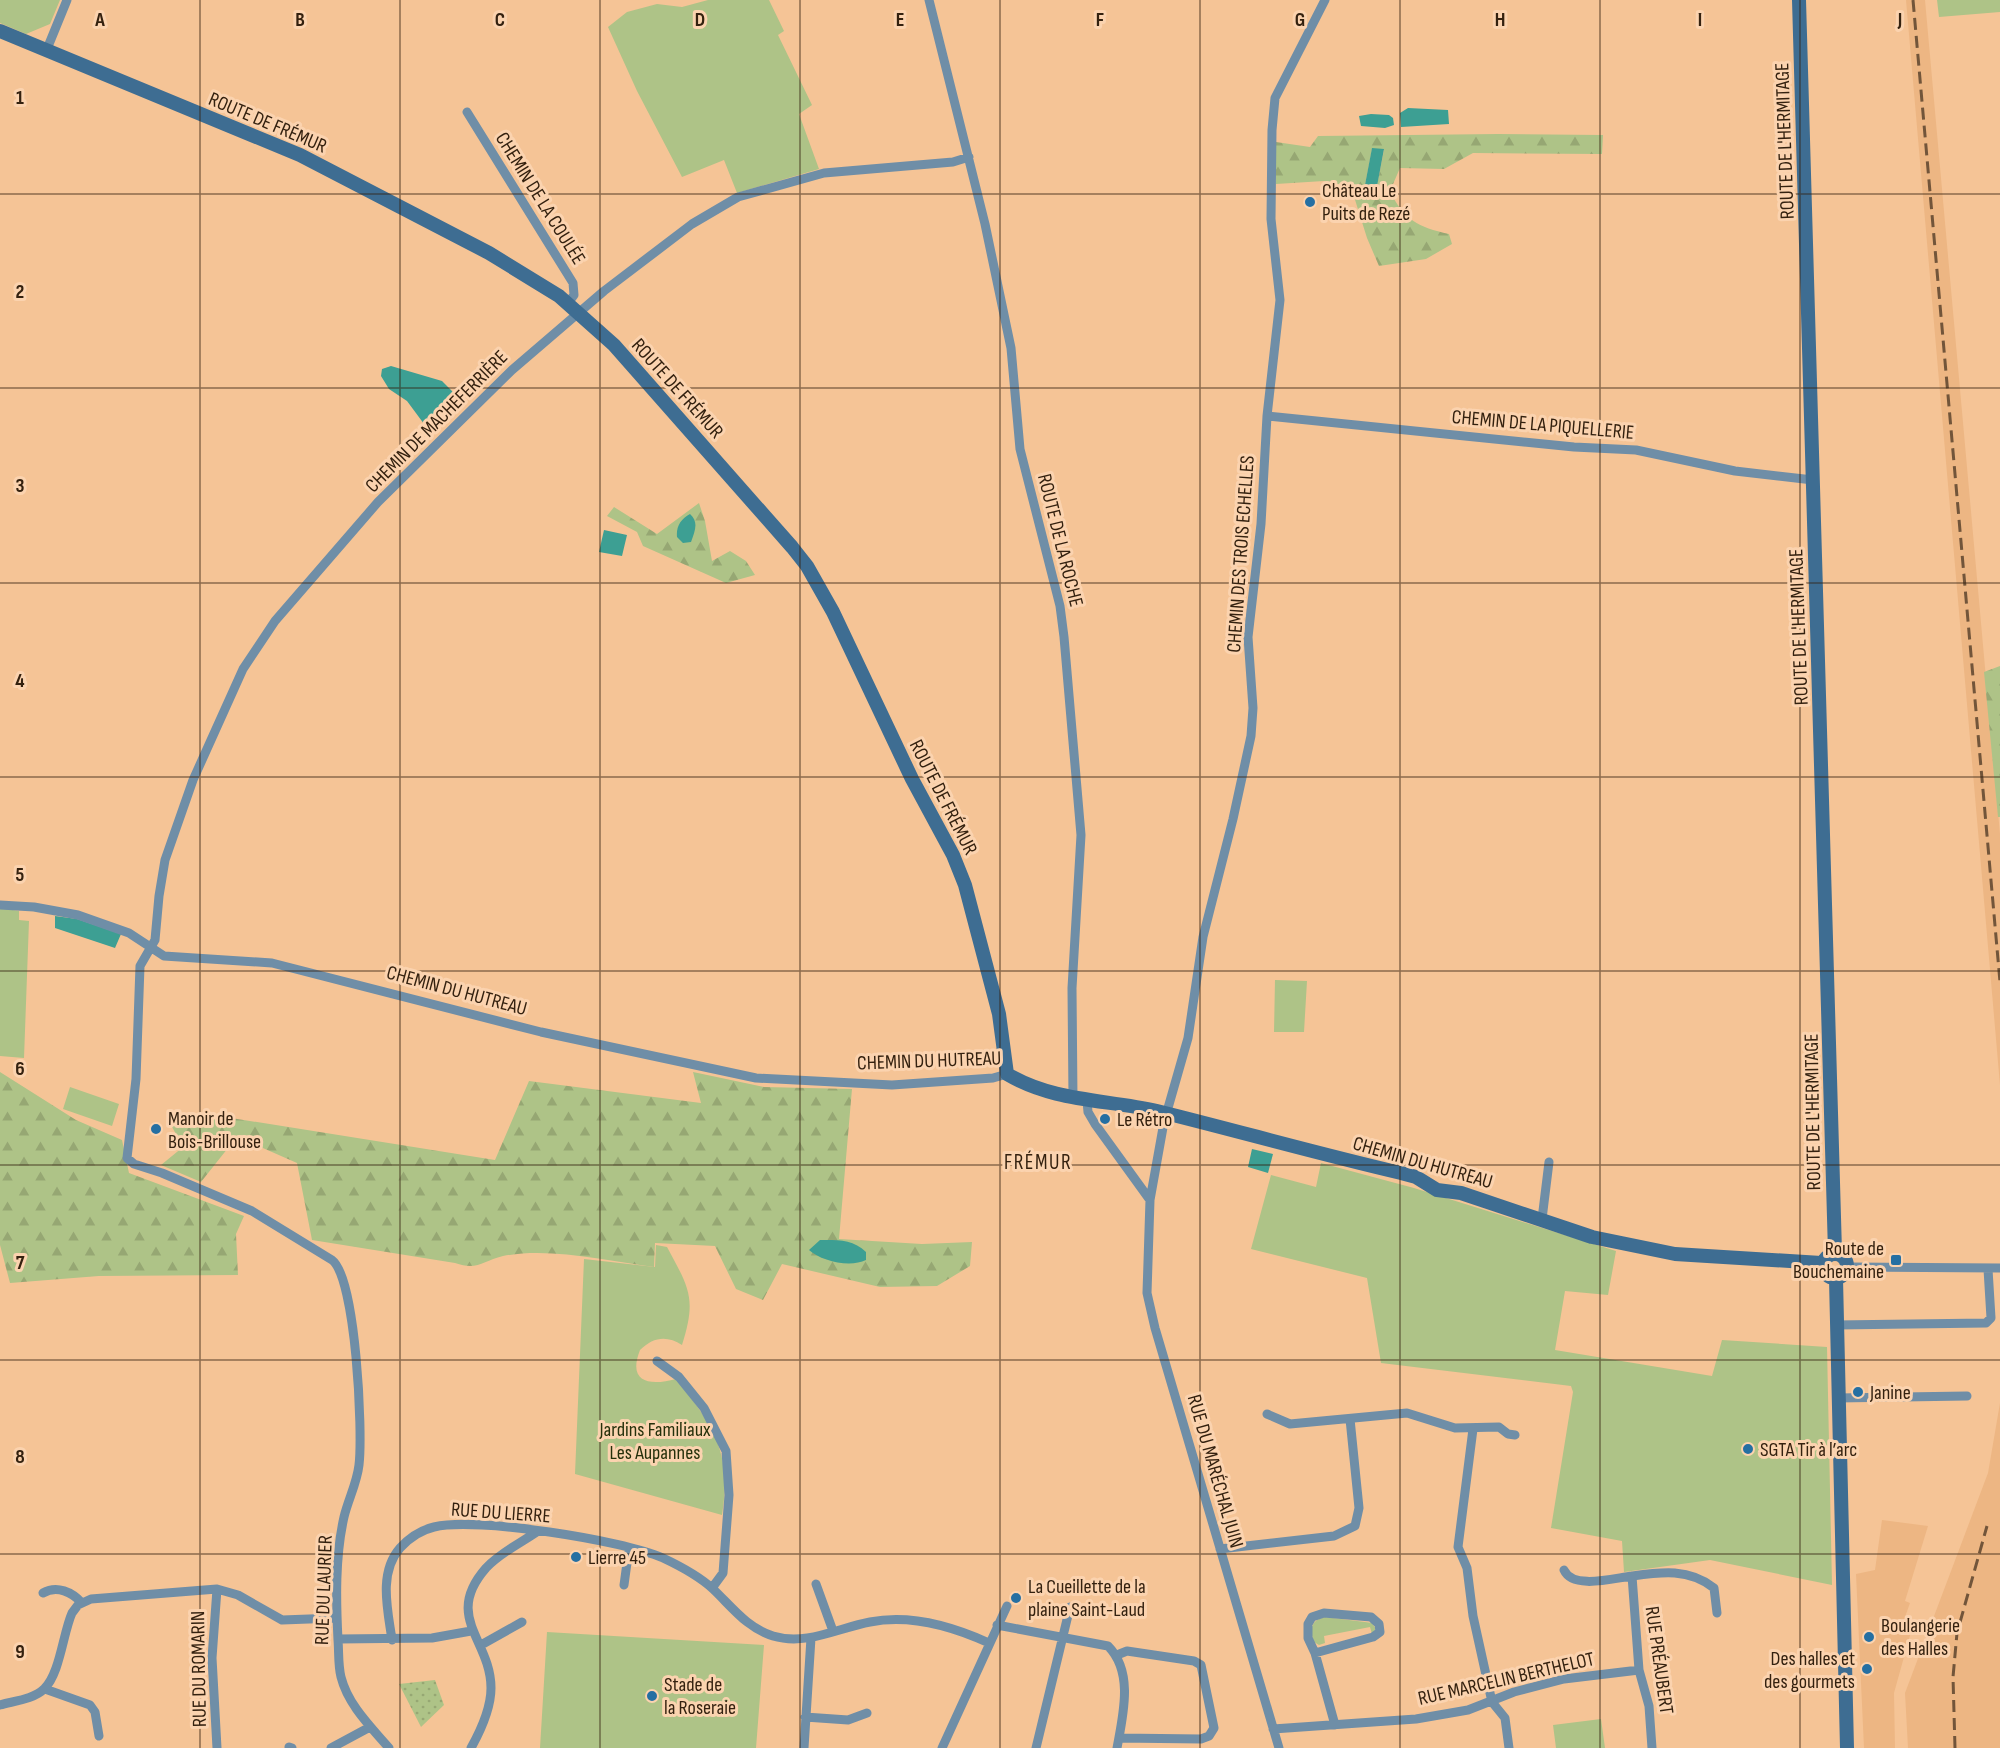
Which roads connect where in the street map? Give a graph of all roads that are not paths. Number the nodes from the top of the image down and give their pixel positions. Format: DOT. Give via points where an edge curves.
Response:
graph roads {
  1 [pos="67,0"];
  2 [pos="929,0"];
  3 [pos="1325,0"];
  4 [pos="1799,0"];
  5 [pos="0,31"];
  6 [pos="47,49"];
  7 [pos="467,112"];
  8 [pos="969,157"];
  9 [pos="573,308"];
  10 [pos="1267,416"];
  11 [pos="1813,480"];
  12 [pos="0,905"];
  13 [pos="150,948"];
  14 [pos="1007,1074"];
  15 [pos="1080,1100"];
  16 [pos="1168,1114"];
  17 [pos="128,1162"];
  18 [pos="1549,1162"];
  19 [pos="1150,1200"];
  20 [pos="1542,1219"];
  21 [pos="1835,1252"];
  22 [pos="1821,1263"];
  23 [pos="1848,1267"];
  24 [pos="2000,1268"];
  25 [pos="1988,1269"];
  26 [pos="1836,1279"];
  27 [pos="1836,1325"];
  28 [pos="657,1361"];
  29 [pos="1968,1396"];
  30 [pos="1837,1398"];
  31 [pos="1267,1414"];
  32 [pos="1350,1419"];
  33 [pos="1473,1429"];
  34 [pos="1515,1435"];
  35 [pos="538,1531"];
  36 [pos="629,1548"];
  37 [pos="1220,1549"];
  38 [pos="1564,1570"];
  39 [pos="1632,1576"];
  40 [pos="816,1584"];
  41 [pos="624,1585"];
  42 [pos="712,1588"];
  43 [pos="218,1589"];
  44 [pos="43,1593"];
  45 [pos="82,1603"];
  46 [pos="1006,1606"];
  47 [pos="1070,1607"];
  48 [pos="1717,1613"];
  49 [pos="336,1618"];
  50 [pos="522,1622"];
  51 [pos="997,1625"];
  52 [pos="471,1630"];
  53 [pos="833,1631"];
  54 [pos="1062,1637"];
  55 [pos="811,1638"];
  56 [pos="338,1639"];
  57 [pos="392,1640"];
  58 [pos="989,1643"];
  59 [pos="481,1645"];
  60 [pos="1316,1653"];
  61 [pos="1117,1655"];
  62 [pos="1640,1670"];
  63 [pos="45,1689"];
  64 [pos="1492,1702"];
  65 [pos="0,1704"];
  66 [pos="867,1713"];
  67 [pos="805,1717"];
  68 [pos="1335,1725"];
  69 [pos="370,1727"];
  70 [pos="1274,1729"];
  71 [pos="99,1736"];
  72 [pos="1118,1743"];
  73 [pos="217,1748"];
  74 [pos="331,1748"];
  75 [pos="389,1748"];
  76 [pos="471,1748"];
  77 [pos="804,1748"];
  78 [pos="942,1748"];
  79 [pos="1036,1748"];
  80 [pos="1279,1748"];
  81 [pos="1509,1748"];
  82 [pos="1652,1748"];
  83 [pos="1847,1748"];
  1 -- 6 [label="street"];
  2 -- 8 [label="street, ROUTE DE LA ROCHE"];
  3 -- 10 [label="street, CHEMIN DES TROIS ECHELLES" via="1275,98 1271,219 1280,300"];
  4 -- 11 [label="street, ROUTE DE L'HERMITAGE"];
  5 -- 6 [label="street, ROUTE DE FRÉMUR"];
  6 -- 9 [label="street, ROUTE DE FRÉMUR" via="300,155 489,253"];
  7 -- 9 [label="street, CHEMIN DE LA COULÉE" via="573,283"];
  8 -- 9 [label="street, CHEMIN DE MACHEFERRIÈRE" via="953,162 824,173 738,197 692,224"];
  8 -- 15 [label="street, ROUTE DE LA ROCHE" via="1011,348 1020,449 1060,606 1064,637 1081,835 1072,988"];
  9 -- 13 [label="street, CHEMIN DE MACHEFERRIÈRE" via="402,477 263,636 243,669 189,790 165,860 155,940"];
  9 -- 14 [label="street, ROUTE DE FRÉMUR" via="652,387 792,547 818,584 961,875 999,1014"];
  10 -- 11 [label="street, CHEMIN DE LA PIQUELLERIE" via="1636,450 1735,471"];
  10 -- 16 [label="street, CHEMIN DES TROIS ECHELLES" via="1261,524 1248,637 1251,736 1203,937 1188,1038"];
  11 -- 21 [label="street, ROUTE DE L'HERMITAGE"];
  12 -- 13 [label="street, CHEMIN DU HUTREAU" via="78,915 129,933"];
  13 -- 14 [label="street, CHEMIN DU HUTREAU" via="170,957 280,965 541,1032 756,1078 892,1085"];
  13 -- 17 [label="street, CHEMIN DE MACHEFERRIÈRE" via="140,966"];
  14 -- 15 [label="street, CHEMIN DU HUTREAU" via="1027,1086"];
  15 -- 16 [label="street, CHEMIN DU HUTREAU"];
  15 -- 19 [label="street"];
  16 -- 19 [label="street, RUE DU MARÉCHAL JUIN"];
  16 -- 20 [label="street, CHEMIN DU HUTREAU" via="1416,1177 1437,1190 1461,1193"];
  17 -- 49 [label="street, RUE DU LAURIER" via="252,1211 338,1265 354,1342 360,1434 355,1483 344,1518"];
  18 -- 20 [label="street"];
  19 -- 37 [label="street, RUE DU MARÉCHAL JUIN" via="1147,1293"];
  20 -- 22 [label="street, CHEMIN DU HUTREAU" via="1592,1237 1675,1254"];
  21 -- 22 [label="street" via="1826,1255"];
  21 -- 23 [label="street"];
  22 -- 26 [label="street"];
  23 -- 25 [label="street"];
  23 -- 26 [label="street" via="1845,1276"];
  24 -- 25 [label="street"];
  25 -- 27 [label="street" via="1991,1318 1986,1323"];
  26 -- 27 [label="street"];
  27 -- 30 [label="street"];
  28 -- 42 [label="street" via="679,1377 704,1408 726,1452 729,1495 723,1573"];
  29 -- 30 [label="street"];
  30 -- 83 [label="street"];
  31 -- 32 [label="street" via="1290,1424"];
  32 -- 33 [label="street" via="1407,1413 1455,1428"];
  32 -- 37 [label="street" via="1359,1508 1355,1527 1334,1536"];
  33 -- 34 [label="street" via="1499,1427"];
  33 -- 64 [label="street" via="1458,1547 1467,1568"];
  35 -- 36 [label="street, RUE DU LIERRE"];
  35 -- 52 [label="street" via="504,1553 476,1582 470,1594"];
  35 -- 57 [label="street, RUE DU LIERRE" via="456,1524 435,1527 408,1539 393,1559 385,1593"];
  36 -- 41 [label="street"];
  36 -- 42 [label="street, RUE DU LIERRE" via="662,1557"];
  37 -- 70 [label="street, RUE DU MARÉCHAL JUIN"];
  38 -- 39 [label="street" via="1568,1577 1578,1581"];
  39 -- 48 [label="street" via="1679,1571 1707,1583 1714,1588"];
  39 -- 62 [label="street, RUE PRÉAUBERT"];
  40 -- 53 [label="street"];
  42 -- 55 [label="street, RUE DU LIERRE" via="759,1631 790,1640"];
  43 -- 45 [label="street" via="97,1597"];
  43 -- 49 [label="street" via="238,1595 282,1620"];
  43 -- 73 [label="street, RUE DU ROMARIN" via="212,1658"];
  44 -- 45 [label="street" via="58,1589"];
  45 -- 63 [label="street" via="69,1619"];
  46 -- 51 [label="street"];
  47 -- 54 [label="street"];
  49 -- 56 [label="street, RUE DU LAURIER"];
  50 -- 59 [label="street"];
  51 -- 54 [label="street"];
  51 -- 58 [label="street"];
  52 -- 57 [label="street" via="432,1638"];
  52 -- 59 [label="street"];
  53 -- 55 [label="street, RUE DU LIERRE"];
  53 -- 58 [label="street, RUE DU LIERRE" via="897,1619 962,1630"];
  54 -- 61 [label="street" via="1108,1646"];
  54 -- 79 [label="street"];
  55 -- 67 [label="street"];
  56 -- 57 [label="street"];
  56 -- 69 [label="street, RUE DU LAURIER" via="341,1677"];
  58 -- 78 [label="street"];
  59 -- 76 [label="street" via="491,1687 481,1729"];
  60 -- 60 [label="street" via="1308,1638 1312,1617 1324,1613 1371,1617 1379,1624 1380,1632 1373,1637"];
  60 -- 68 [label="street"];
  61 -- 72 [label="street" via="1123,1672 1124,1703"];
  61 -- 72 [label="street" via="1127,1651 1201,1665 1214,1728 1201,1739"];
  62 -- 64 [label="street, RUE MARCELIN BERTHELOT" via="1564,1679"];
  62 -- 82 [label="street, RUE PRÉAUBERT" via="1649,1706"];
  63 -- 65 [label="street"];
  63 -- 71 [label="street" via="90,1705"];
  64 -- 68 [label="street, RUE MARCELIN BERTHELOT" via="1416,1719"];
  64 -- 81 [label="street" via="1504,1718"];
  66 -- 67 [label="street" via="848,1720"];
  67 -- 77 [label="street"];
  68 -- 70 [label="street, RUE MARCELIN BERTHELOT"];
  69 -- 74 [label="street"];
  69 -- 75 [label="street, RUE DU LAURIER"];
  70 -- 80 [label="street, RUE DU MARÉCHAL JUIN"];
}
